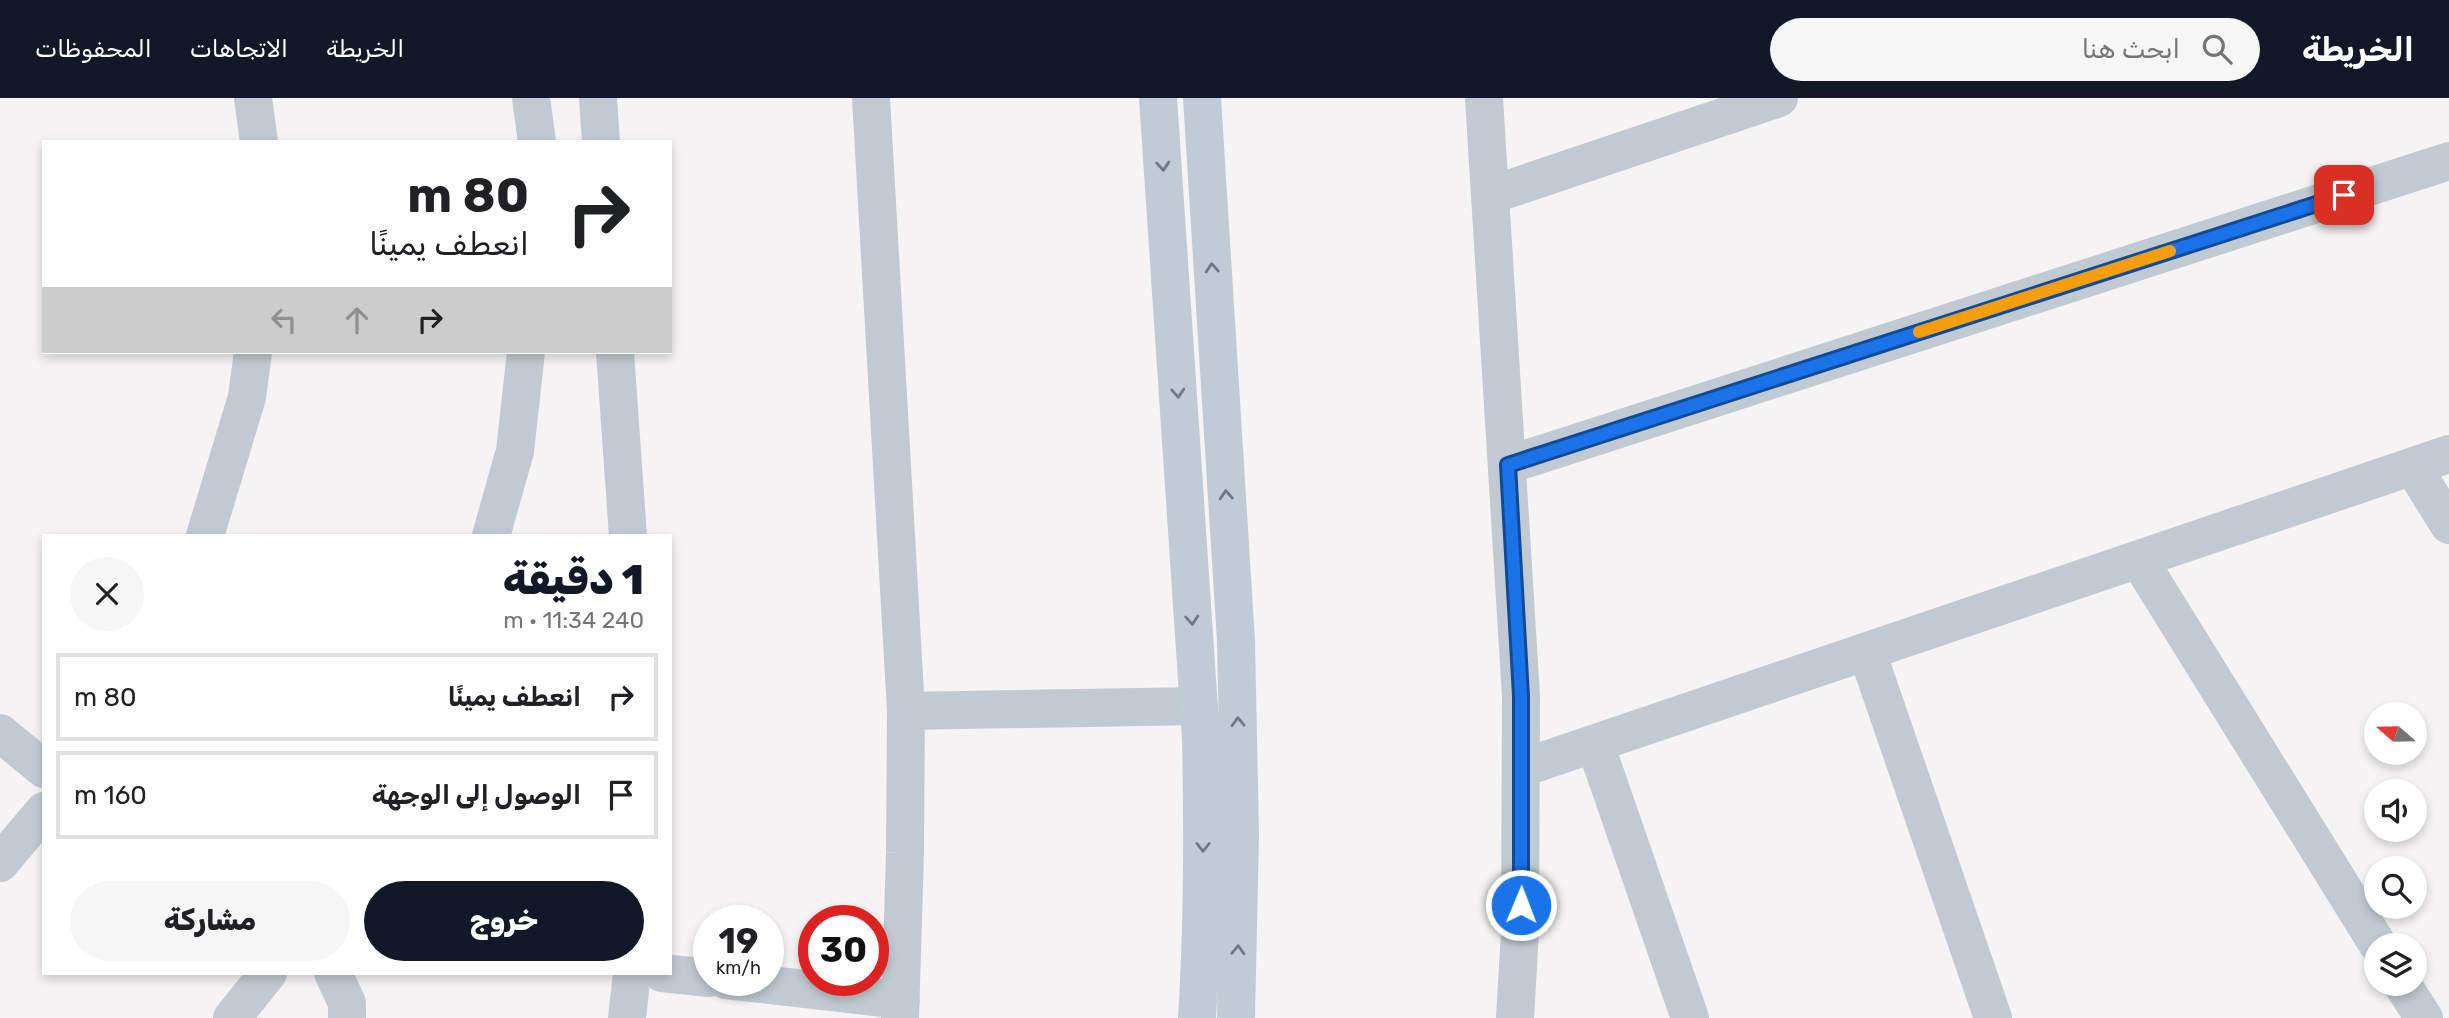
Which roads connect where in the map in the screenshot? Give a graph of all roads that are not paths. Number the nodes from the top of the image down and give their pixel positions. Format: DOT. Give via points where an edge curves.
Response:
graph roads {
  1 [pos="253,98"];
  2 [pos="531,98"];
  3 [pos="598,98"];
  4 [pos="871,98"];
  5 [pos="1158,98"];
  6 [pos="1202,98"];
  7 [pos="1484,98"];
  8 [pos="1779,98"];
  9 [pos="259,140"];
  10 [pos="537,140"];
  11 [pos="601,140"];
  12 [pos="2449,161"];
  13 [pos="1491,195"];
  14 [pos="253,354"];
  15 [pos="526,354"];
  16 [pos="615,354"];
  17 [pos="2449,454"];
  18 [pos="1508,465"];
  19 [pos="2413,467"];
  20 [pos="2449,525"];
  21 [pos="206,534"];
  22 [pos="492,534"];
  23 [pos="628,534"];
  24 [pos="2139,560"];
  25 [pos="1867,652"];
  26 [pos="1199,706"];
  27 [pos="906,711"];
  28 [pos="0,733"];
  29 [pos="1595,744"];
  30 [pos="42,766"];
  31 [pos="1522,768"];
  32 [pos="42,813"];
  33 [pos="0,863"];
  34 [pos="2371,933"];
  35 [pos="672,974"];
  36 [pos="266,975"];
  37 [pos="334,975"];
  38 [pos="632,975"];
  39 [pos="693,976"];
  40 [pos="784,990"];
  41 [pos="2410,996"];
  42 [pos="901,1009"];
  43 [pos="232,1018"];
  44 [pos="347,1018"];
  45 [pos="627,1018"];
  46 [pos="1197,1018"];
  47 [pos="1236,1018"];
  48 [pos="1515,1018"];
  49 [pos="1690,1018"];
  50 [pos="1993,1018"];
  51 [pos="2424,1018"];
  1 -- 9 [label="street"];
  2 -- 10 [label="street"];
  3 -- 11 [label="street"];
  4 -- 27 [label="street"];
  5 -- 26 [label="street, one-way"];
  47 -- 6 [label="street, one-way" via="1240,834 1236,641"];
  7 -- 13 [label="street"];
  8 -- 13 [label="street"];
  12 -- 18 [label="street"];
  13 -- 18 [label="street"];
  14 -- 21 [label="street" via="247,397"];
  15 -- 22 [label="street" via="515,451"];
  16 -- 23 [label="street"];
  17 -- 19 [label="street"];
  18 -- 31 [label="street"];
  19 -- 20 [label="street"];
  19 -- 24 [label="street"];
  24 -- 25 [label="street"];
  24 -- 34 [label="street"];
  25 -- 29 [label="street"];
  25 -- 50 [label="street"];
  26 -- 27 [label="street"];
  26 -- 46 [label="street, one-way" via="1203,844"];
  27 -- 42 [label="street"];
  28 -- 30 [label="street"];
  29 -- 31 [label="street"];
  29 -- 49 [label="street"];
  31 -- 48 [label="street"];
  32 -- 33 [label="street"];
  35 -- 39 [label="street"];
  36 -- 43 [label="street"];
  37 -- 44 [label="street" via="347,1003"];
  38 -- 45 [label="street"];
  40 -- 42 [label="street"];
  41 -- 51 [label="street"];
}
